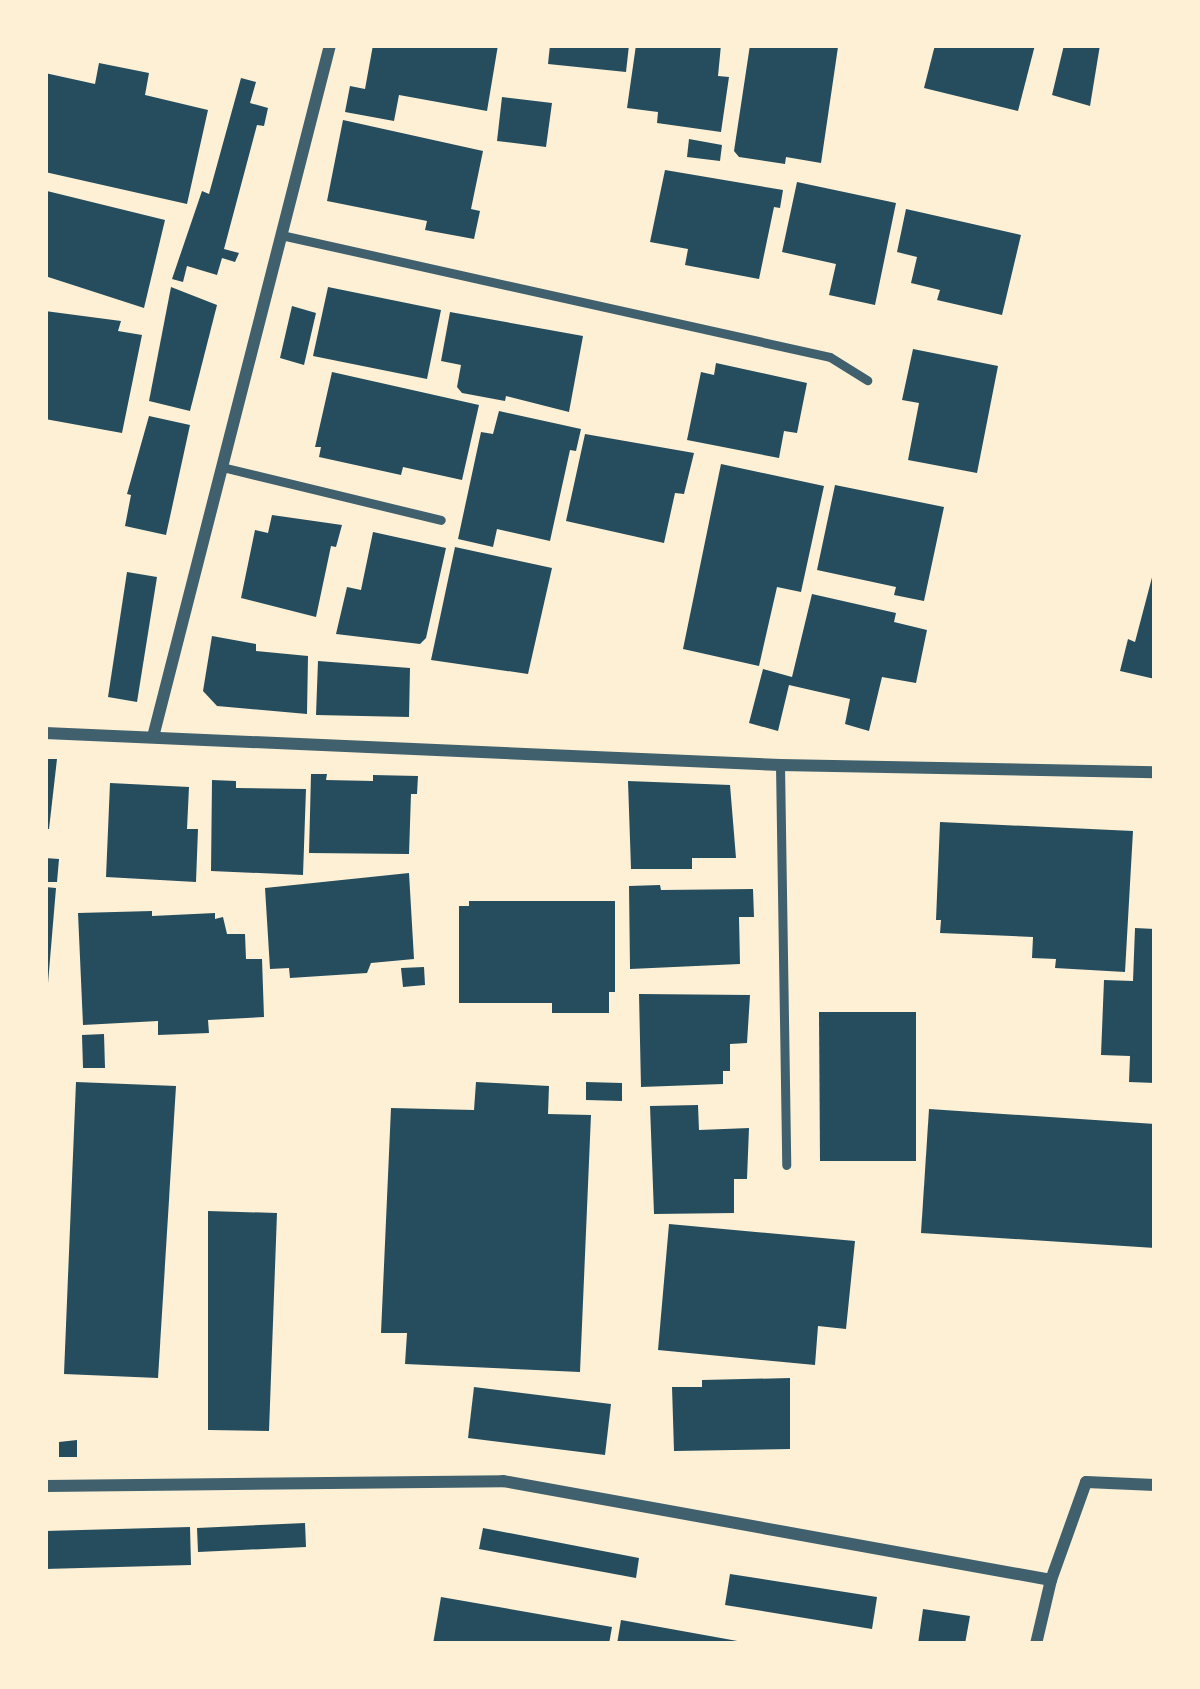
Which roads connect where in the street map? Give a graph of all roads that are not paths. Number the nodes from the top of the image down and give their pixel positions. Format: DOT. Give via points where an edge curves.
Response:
graph roads {
  1 [pos="330,45"];
  2 [pos="280,235"];
  3 [pos="867,380"];
  4 [pos="222,467"];
  5 [pos="441,520"];
  6 [pos="45,733"];
  7 [pos="153,737"];
  8 [pos="780,765"];
  9 [pos="1155,772"];
  10 [pos="786,1165"];
  11 [pos="1155,1485"];
  12 [pos="45,1486"];
  13 [pos="1051,1580"];
  14 [pos="1036,1644"];
  1 -- 2 [label="street"];
  2 -- 3 [label="lane" via="830,357"];
  2 -- 4 [label="street"];
  4 -- 5 [label="lane"];
  4 -- 7 [label="street"];
  6 -- 7 [label="street"];
  7 -- 8 [label="street"];
  8 -- 9 [label="street"];
  8 -- 10 [label="lane"];
  11 -- 13 [label="street" via="1086,1482"];
  12 -- 13 [label="street" via="503,1480"];
  13 -- 14 [label="street"];
}
